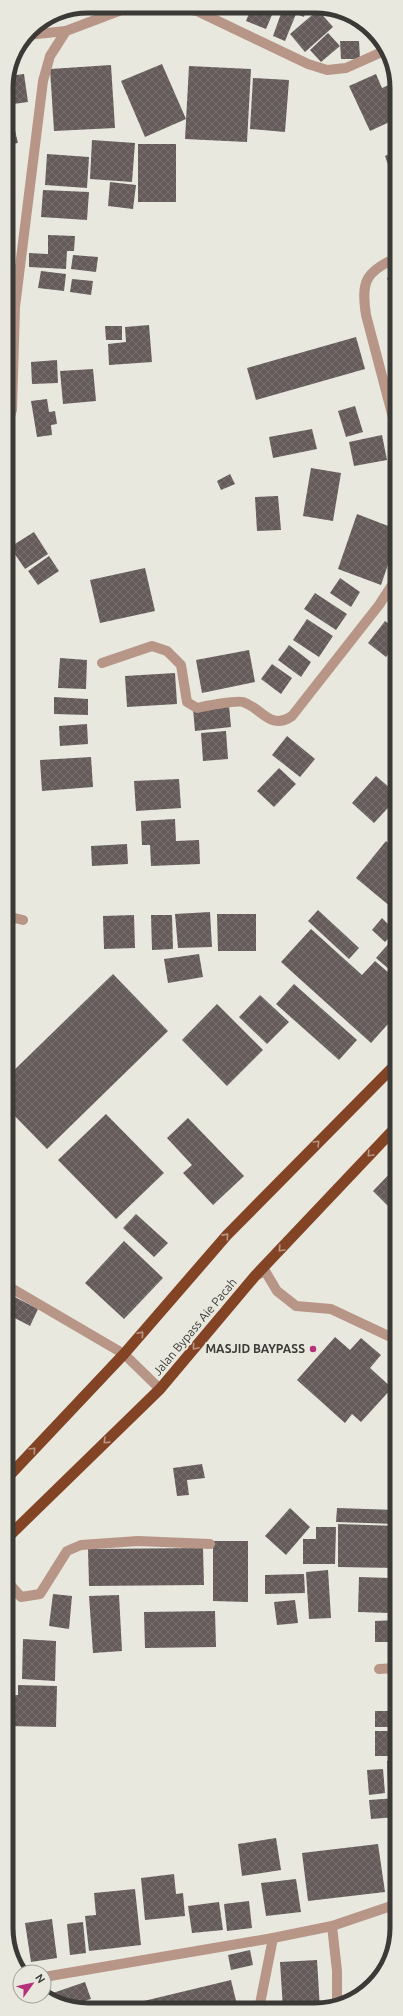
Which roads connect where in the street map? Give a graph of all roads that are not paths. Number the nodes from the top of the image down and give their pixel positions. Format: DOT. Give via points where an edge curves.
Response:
graph roads {
  1 [pos="114,13"];
  2 [pos="201,13"];
  3 [pos="66,31"];
  4 [pos="36,34"];
  5 [pos="380,53"];
  6 [pos="390,261"];
  7 [pos="13,376"];
  8 [pos="390,406"];
  9 [pos="390,588"];
  10 [pos="102,663"];
  11 [pos="13,918"];
  12 [pos="23,920"];
  13 [pos="390,1070"];
  14 [pos="390,1133"];
  15 [pos="255,1276"];
  16 [pos="13,1289"];
  17 [pos="390,1337"];
  18 [pos="124,1354"];
  19 [pos="160,1389"];
  20 [pos="13,1472"];
  21 [pos="13,1532"];
  22 [pos="210,1544"];
  23 [pos="13,1588"];
  24 [pos="390,1668"];
  25 [pos="379,1669"];
  26 [pos="390,1906"];
  27 [pos="332,1926"];
  28 [pos="273,1938"];
  29 [pos="52,1975"];
  30 [pos="337,1999"];
  31 [pos="260,2003"];
  1 -- 3 [label="street"];
  2 -- 5 [label="street" via="308,64 327,70 346,68"];
  3 -- 4 [label="street"];
  3 -- 7 [label="street" via="50,56 43,81 15,307"];
  6 -- 8 [label="street" via="373,270 366,281 364,297 366,315"];
  9 -- 10 [label="street" via="286,721 275,722 242,702 197,708 187,702 181,665 167,651 152,646"];
  11 -- 12 [label="street"];
  18 -- 13 [label="highway, one-way" via="227,1235"];
  14 -- 15 [label="highway, Jalan Bypass Aie Pacah, one-way"];
  15 -- 17 [label="street" via="266,1271 277,1291 296,1306 331,1309"];
  15 -- 19 [label="highway, Jalan Bypass Aie Pacah, one-way"];
  16 -- 18 [label="street"];
  18 -- 19 [label="street"];
  20 -- 18 [label="highway, one-way"];
  19 -- 21 [label="highway, Jalan Bypass Aie Pacah, one-way"];
  22 -- 23 [label="street" via="138,1541 81,1545 67,1551 40,1594 21,1597"];
  24 -- 25 [label="street"];
  26 -- 27 [label="street"];
  27 -- 28 [label="street"];
  27 -- 30 [label="street"];
  28 -- 29 [label="street"];
  28 -- 31 [label="street"];
}
